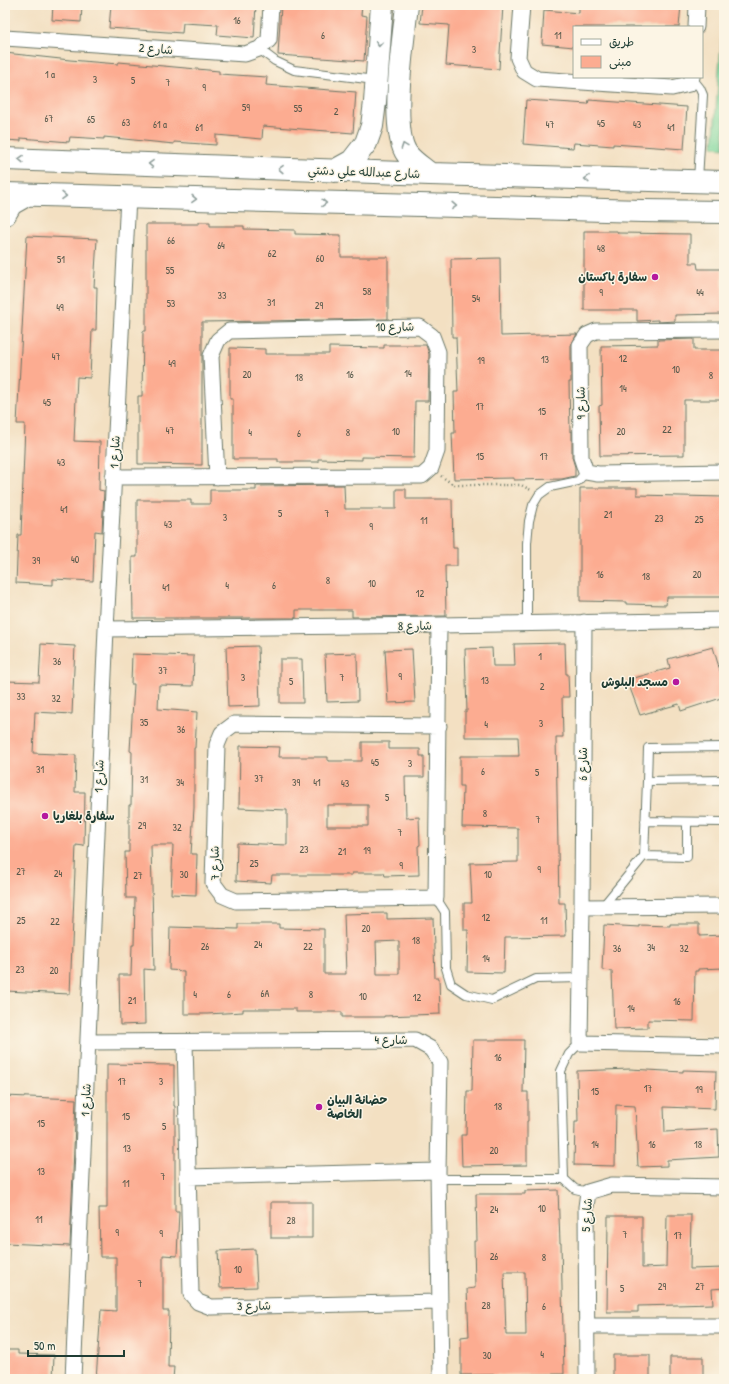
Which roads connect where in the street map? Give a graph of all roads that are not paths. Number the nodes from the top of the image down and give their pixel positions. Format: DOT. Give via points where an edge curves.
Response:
graph roads {
  1 [pos="270,5"];
  2 [pos="382,5"];
  3 [pos="407,5"];
  4 [pos="522,5"];
  5 [pos="697,5"];
  6 [pos="696,26"];
  7 [pos="5,38"];
  8 [pos="259,49"];
  9 [pos="692,78"];
  10 [pos="377,80"];
  11 [pos="376,102"];
  12 [pos="398,108"];
  13 [pos="5,159"];
  14 [pos="334,171"];
  15 [pos="430,174"];
  16 [pos="608,179"];
  17 [pos="698,182"];
  18 [pos="724,182"];
  19 [pos="15,195"];
  20 [pos="128,197"];
  21 [pos="565,209"];
  22 [pos="642,211"];
  23 [pos="724,212"];
  24 [pos="5,214"];
  25 [pos="724,330"];
  26 [pos="586,472"];
  27 [pos="724,472"];
  28 [pos="113,477"];
  29 [pos="217,477"];
  30 [pos="724,620"];
  31 [pos="584,622"];
  32 [pos="527,624"];
  33 [pos="439,625"];
  34 [pos="106,629"];
  35 [pos="439,726"];
  36 [pos="724,747"];
  37 [pos="724,780"];
  38 [pos="647,781"];
  39 [pos="645,821"];
  40 [pos="687,822"];
  41 [pos="724,822"];
  42 [pos="644,856"];
  43 [pos="436,898"];
  44 [pos="603,906"];
  45 [pos="724,906"];
  46 [pos="582,907"];
  47 [pos="581,978"];
  48 [pos="88,1042"];
  49 [pos="185,1042"];
  50 [pos="580,1044"];
  51 [pos="724,1046"];
  52 [pos="438,1175"];
  53 [pos="187,1177"];
  54 [pos="564,1179"];
  55 [pos="724,1187"];
  56 [pos="588,1192"];
  57 [pos="439,1302"];
  58 [pos="587,1326"];
  59 [pos="724,1326"];
  60 [pos="73,1379"];
  61 [pos="441,1379"];
  62 [pos="587,1379"];
  1 -- 8 [label="street" via="269,40"];
  2 -- 10 [label="main road, one-way"];
  3 -- 12 [label="main road"];
  4 -- 9 [label="street" via="518,58 524,71 537,79 672,88 689,84"];
  5 -- 6 [label="street"];
  7 -- 8 [label="street, شارع 2" via="245,54"];
  8 -- 10 [label="lane" via="274,61 294,70"];
  9 -- 17 [label="lane" via="703,95"];
  10 -- 11 [label="main road"];
  11 -- 12 [label="main road" via="377,107 384,113 389,114"];
  11 -- 14 [label="main road" via="366,143 352,161"];
  15 -- 12 [label="main road, one-way" via="407,153 401,137"];
  14 -- 13 [label="main road, شارع عبدالله علي دشتي, one-way"];
  14 -- 15 [label="main road, شارع عبدالله علي دشتي"];
  16 -- 15 [label="main road, شارع عبدالله علي دشتي, one-way"];
  16 -- 17 [label="main road, شارع عبدالله علي دشتي"];
  16 -- 21 [label="main road" via="614,186 614,191 607,202"];
  17 -- 18 [label="main road, شارع عبدالله علي دشتي"];
  17 -- 22 [label="main road" via="690,189 680,192 639,195 636,204"];
  19 -- 20 [label="main road, one-way"];
  19 -- 24 [label="main road"];
  20 -- 21 [label="main road, one-way"];
  20 -- 28 [label="street, شارع 1"];
  21 -- 22 [label="main road"];
  22 -- 23 [label="main road"];
  25 -- 26 [label="street, شارع 9" via="596,331 587,335 580,345 581,457"];
  26 -- 27 [label="street"];
  26 -- 32 [label="lane" via="578,481 550,487 539,495 533,505 529,521"];
  28 -- 29 [label="street"];
  28 -- 34 [label="street, شارع 1"];
  29 -- 29 [label="street, شارع 10" via="211,356 218,340 229,331 420,327 432,336 438,352 437,451 431,468 422,476"];
  30 -- 31 [label="street, شارع 8"];
  31 -- 32 [label="street, شارع 8"];
  31 -- 46 [label="street, شارع 6"];
  32 -- 33 [label="street, شارع 8"];
  33 -- 34 [label="street, شارع 8"];
  33 -- 35 [label="street"];
  34 -- 48 [label="street, شارع 1"];
  35 -- 43 [label="street"];
  35 -- 43 [label="street, شارع 7" via="234,724 228,728 222,733 217,745 213,883 222,895 236,901"];
  36 -- 38 [label="lane" via="648,748"];
  37 -- 38 [label="lane"];
  38 -- 39 [label="lane"];
  39 -- 40 [label="lane"];
  39 -- 42 [label="lane"];
  40 -- 41 [label="lane"];
  40 -- 42 [label="lane" via="687,857"];
  42 -- 44 [label="lane"];
  43 -- 47 [label="lane" via="445,912 446,968 451,984 466,994 492,1000 536,979"];
  44 -- 45 [label="street"];
  44 -- 46 [label="street"];
  46 -- 47 [label="street, شارع 6"];
  47 -- 50 [label="street, شارع 6"];
  48 -- 49 [label="street, شارع 4"];
  48 -- 60 [label="street, شارع 1"];
  49 -- 52 [label="street, شارع 4" via="415,1040 431,1049 440,1062"];
  49 -- 53 [label="street, شارع 3"];
  50 -- 51 [label="street"];
  50 -- 54 [label="lane" via="569,1054 561,1071"];
  52 -- 53 [label="street"];
  52 -- 54 [label="lane"];
  52 -- 57 [label="street, شارع 4"];
  53 -- 57 [label="street, شارع 3" via="191,1294 198,1302 211,1307"];
  54 -- 56 [label="lane" via="576,1189"];
  55 -- 56 [label="street, شارع 5" via="612,1185"];
  56 -- 58 [label="street, شارع 5"];
  57 -- 61 [label="street, شارع 4"];
  58 -- 59 [label="street"];
  58 -- 62 [label="street, شارع 5"];
}
